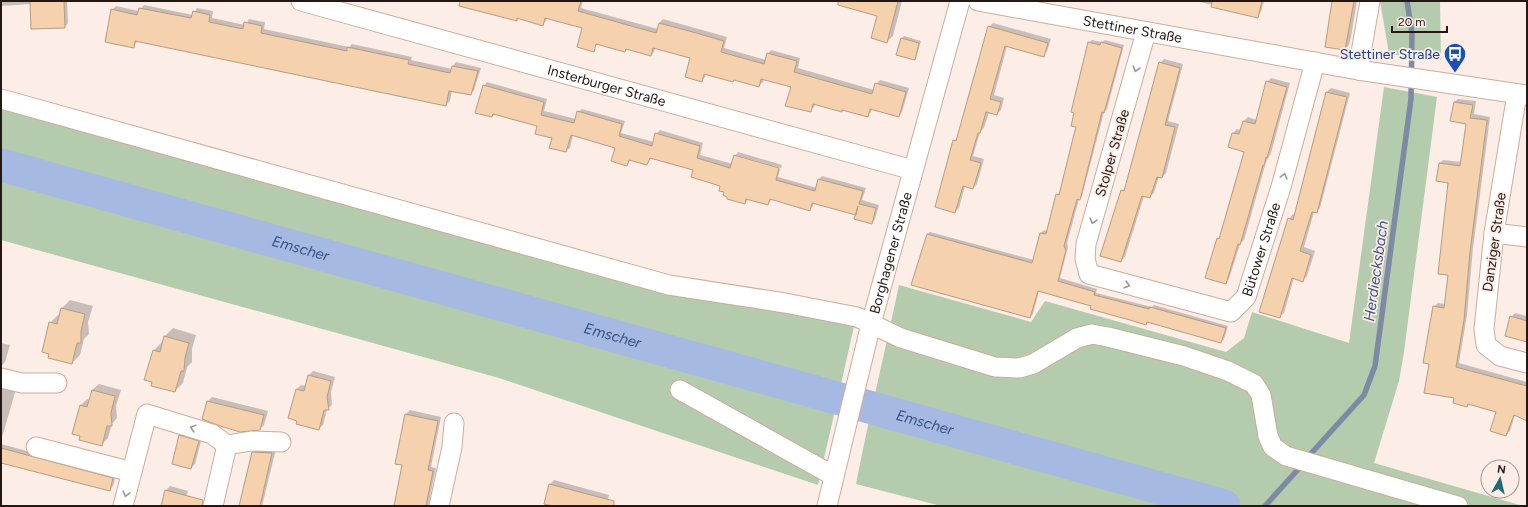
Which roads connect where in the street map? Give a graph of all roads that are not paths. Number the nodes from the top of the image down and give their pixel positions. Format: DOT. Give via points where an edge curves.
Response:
graph roads {
  1 [pos="301,1"];
  2 [pos="960,1"];
  3 [pos="978,1"];
  4 [pos="1370,1"];
  5 [pos="1146,32"];
  6 [pos="1315,62"];
  7 [pos="1358,70"];
  8 [pos="1522,94"];
  9 [pos="1,99"];
  10 [pos="913,170"];
  11 [pos="1494,232"];
  12 [pos="1527,237"];
  13 [pos="1089,274"];
  14 [pos="871,324"];
  15 [pos="1527,364"];
  16 [pos="1,378"];
  17 [pos="57,382"];
  18 [pos="680,390"];
  19 [pos="454,424"];
  20 [pos="281,442"];
  21 [pos="227,446"];
  22 [pos="36,448"];
  23 [pos="132,472"];
  24 [pos="834,476"];
  25 [pos="123,506"];
  26 [pos="213,506"];
  27 [pos="438,506"];
  28 [pos="827,506"];
  29 [pos="1458,506"];
  1 -- 10 [label="street, Insterburger Straße"];
  2 -- 10 [label="street, Borghagener Straße"];
  3 -- 5 [label="street, Stettiner Straße"];
  4 -- 7 [label="street"];
  5 -- 6 [label="street, Stettiner Straße"];
  5 -- 13 [label="street, Stolper Straße, one-way" via="1086,244 1085,259"];
  6 -- 7 [label="street, Stettiner Straße"];
  13 -- 6 [label="street, Bütower Straße, one-way" via="1231,312 1246,297"];
  7 -- 8 [label="street, Stettiner Straße"];
  8 -- 11 [label="street, Danziger Straße"];
  9 -- 14 [label="street" via="670,285 785,303 857,317"];
  10 -- 14 [label="street, Borghagener Straße"];
  11 -- 12 [label="street"];
  11 -- 15 [label="street, Danziger Straße" via="1484,329 1486,345 1500,356"];
  14 -- 24 [label="street, Borghagener Straße"];
  14 -- 29 [label="street" via="901,338 995,367 1019,368 1033,364 1077,338 1092,334 1184,356 1228,371 1254,384 1261,395 1268,436 1274,447 1286,456"];
  16 -- 17 [label="street" via="22,383"];
  18 -- 24 [label="street"];
  19 -- 27 [label="street" via="452,447"];
  20 -- 21 [label="street" via="241,442"];
  21 -- 23 [label="street, one-way" via="212,434 147,414"];
  21 -- 26 [label="street"];
  22 -- 23 [label="street"];
  23 -- 25 [label="street, one-way"];
  24 -- 28 [label="street, Borghagener Straße"];
}
